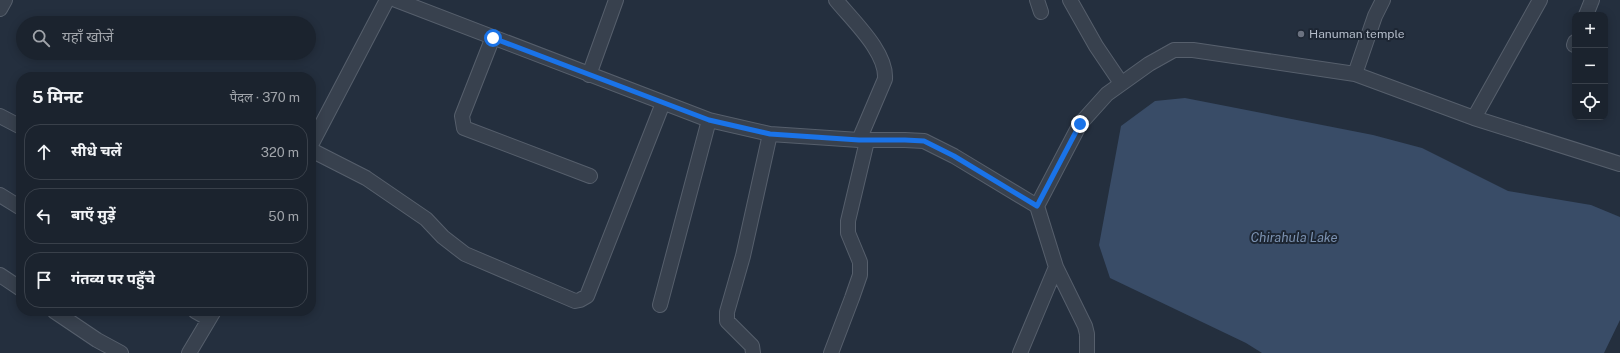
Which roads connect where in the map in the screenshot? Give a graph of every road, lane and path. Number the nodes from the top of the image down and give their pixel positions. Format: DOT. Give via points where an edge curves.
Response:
graph roads {
  1 [pos="5,0"];
  2 [pos="387,0"];
  3 [pos="396,0"];
  4 [pos="616,0"];
  5 [pos="836,0"];
  6 [pos="1070,0"];
  7 [pos="1383,0"];
  8 [pos="1540,0"];
  9 [pos="1592,0"];
  10 [pos="0,9"];
  11 [pos="1587,12"];
  12 [pos="493,38"];
  13 [pos="1355,74"];
  14 [pos="589,75"];
  15 [pos="1122,83"];
  16 [pos="663,103"];
  17 [pos="0,116"];
  18 [pos="1474,118"];
  19 [pos="709,120"];
  20 [pos="16,124"];
  21 [pos="770,134"];
  22 [pos="316,135"];
  23 [pos="863,140"];
  24 [pos="316,153"];
  25 [pos="1620,164"];
  26 [pos="590,176"];
  27 [pos="0,195"];
  28 [pos="16,205"];
  29 [pos="1037,206"];
  30 [pos="1056,267"];
  31 [pos="0,275"];
  32 [pos="16,286"];
  33 [pos="660,306"];
  34 [pos="61,316"];
  35 [pos="210,316"];
  36 [pos="121,353"];
  37 [pos="189,353"];
  38 [pos="753,353"];
  39 [pos="831,353"];
  40 [pos="1020,353"];
  41 [pos="1087,353"];
  1 -- 10 [label="street"];
  2 -- 22 [label="street"];
  3 -- 12 [label="street"];
  4 -- 14 [label="street"];
  5 -- 23 [label="street" via="875,47 886,69 885,79"];
  6 -- 15 [label="street" via="1096,46"];
  7 -- 13 [label="street"];
  8 -- 18 [label="street"];
  9 -- 11 [label="street"];
  12 -- 14 [label="street"];
  12 -- 26 [label="street" via="462,116 464,128"];
  13 -- 15 [label="street" via="1193,50 1174,50 1148,64"];
  13 -- 18 [label="street"];
  14 -- 16 [label="street"];
  15 -- 29 [label="street" via="1107,94 1080,124"];
  16 -- 19 [label="street"];
  16 -- 24 [label="street" via="586,296 575,301 465,254 443,237 426,219 366,178"];
  17 -- 20 [label="street"];
  18 -- 25 [label="street"];
  19 -- 21 [label="street"];
  19 -- 33 [label="street"];
  21 -- 23 [label="street"];
  21 -- 38 [label="street" via="743,256 727,312 727,321 752,346"];
  23 -- 29 [label="street" via="924,141"];
  23 -- 39 [label="street" via="848,221 848,233 860,262 860,275"];
  27 -- 28 [label="street"];
  29 -- 30 [label="street"];
  30 -- 40 [label="street"];
  30 -- 41 [label="street" via="1085,326"];
  31 -- 32 [label="street"];
  34 -- 36 [label="street"];
  35 -- 37 [label="street"];
}
